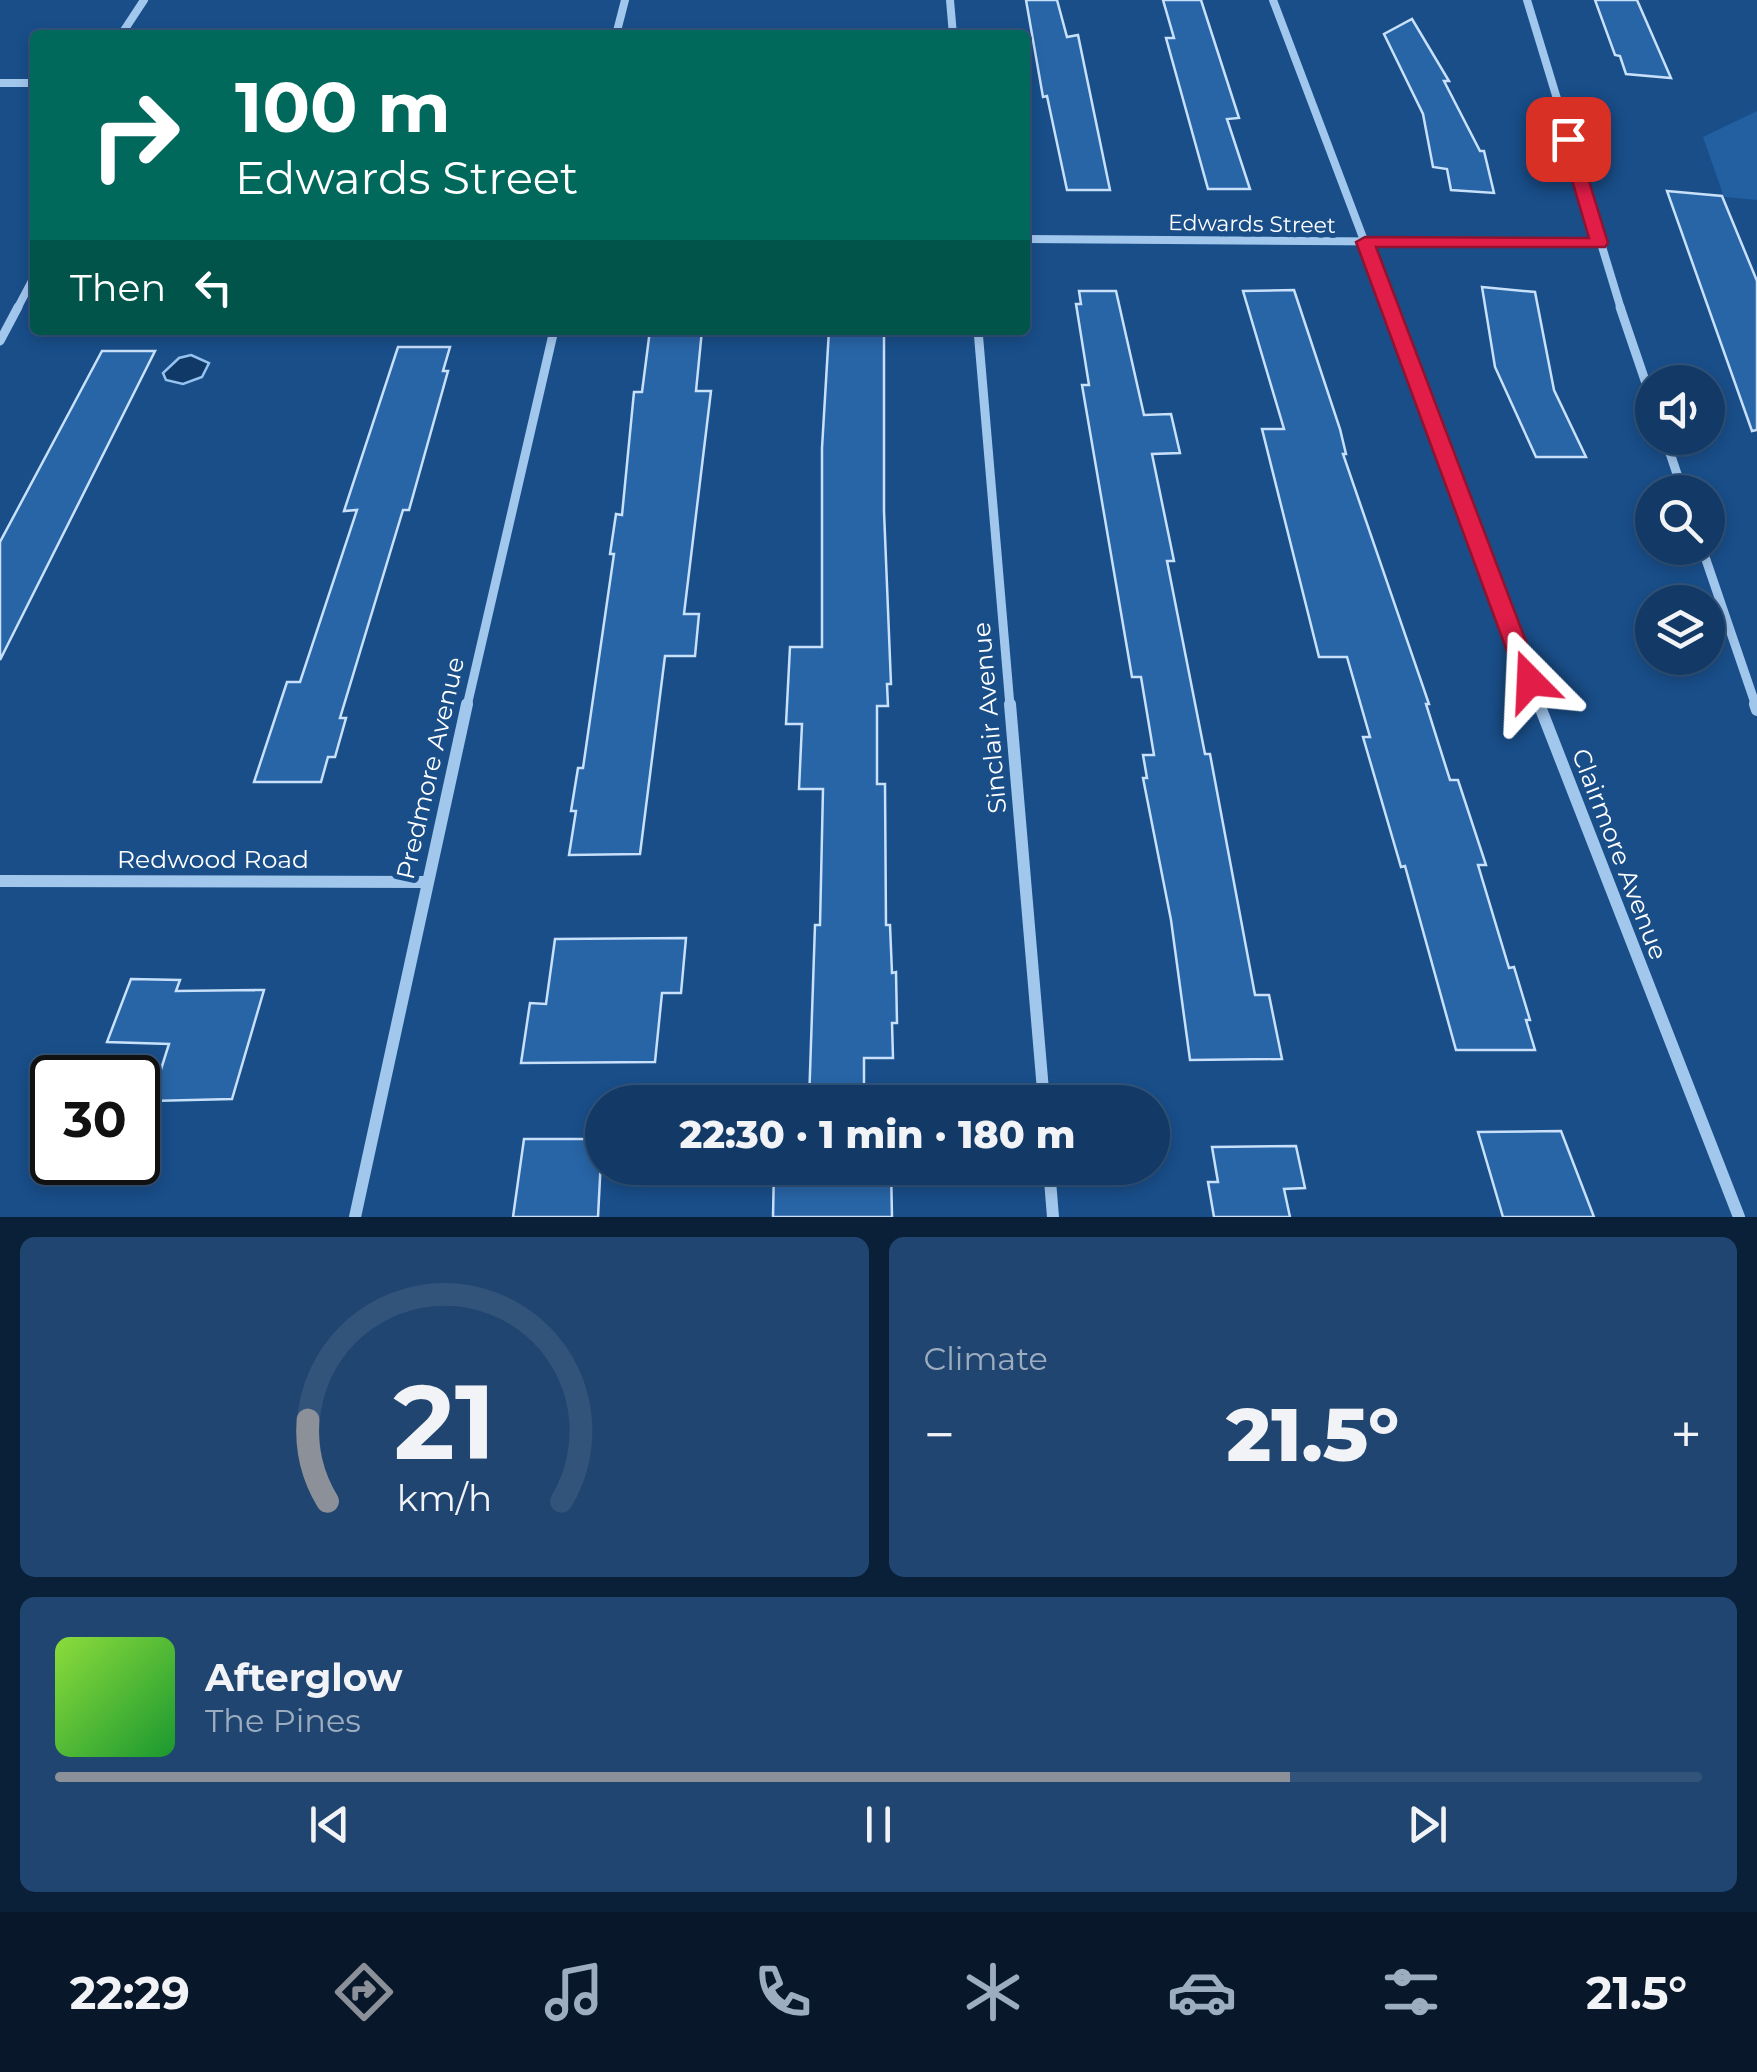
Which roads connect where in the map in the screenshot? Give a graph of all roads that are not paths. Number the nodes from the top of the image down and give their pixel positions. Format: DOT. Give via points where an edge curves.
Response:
graph roads {
  1 [pos="144,0"];
  2 [pos="624,0"];
  3 [pos="950,0"];
  4 [pos="1273,0"];
  5 [pos="1527,0"];
  6 [pos="124,30"];
  7 [pos="617,30"];
  8 [pos="953,30"];
  9 [pos="30,82"];
  10 [pos="0,83"];
  11 [pos="1030,239"];
  12 [pos="1365,242"];
  13 [pos="1599,243"];
  14 [pos="30,285"];
  15 [pos="553,335"];
  16 [pos="978,335"];
  17 [pos="0,342"];
  18 [pos="1640,365"];
  19 [pos="1708,565"];
  20 [pos="1757,710"];
  21 [pos="0,881"];
  22 [pos="426,882"];
  23 [pos="1043,1085"];
  24 [pos="1051,1185"];
  25 [pos="355,1217"];
  26 [pos="1054,1217"];
  27 [pos="1740,1217"];
  1 -- 6 [label="street"];
  2 -- 7 [label="street"];
  3 -- 8 [label="street"];
  4 -- 12 [label="street, Clairmore Avenue"];
  5 -- 13 [label="street"];
  9 -- 10 [label="street"];
  11 -- 12 [label="street, Edwards Street"];
  12 -- 13 [label="street, Edwards Street"];
  12 -- 27 [label="street, Clairmore Avenue" via="1584,827"];
  13 -- 18 [label="street"];
  14 -- 17 [label="street"];
  15 -- 22 [label="street, Predmore Avenue"];
  16 -- 23 [label="street, Sinclair Avenue"];
  19 -- 20 [label="street"];
  21 -- 22 [label="street, Redwood Road"];
  22 -- 25 [label="street, Predmore Avenue"];
  24 -- 26 [label="street"];
}
